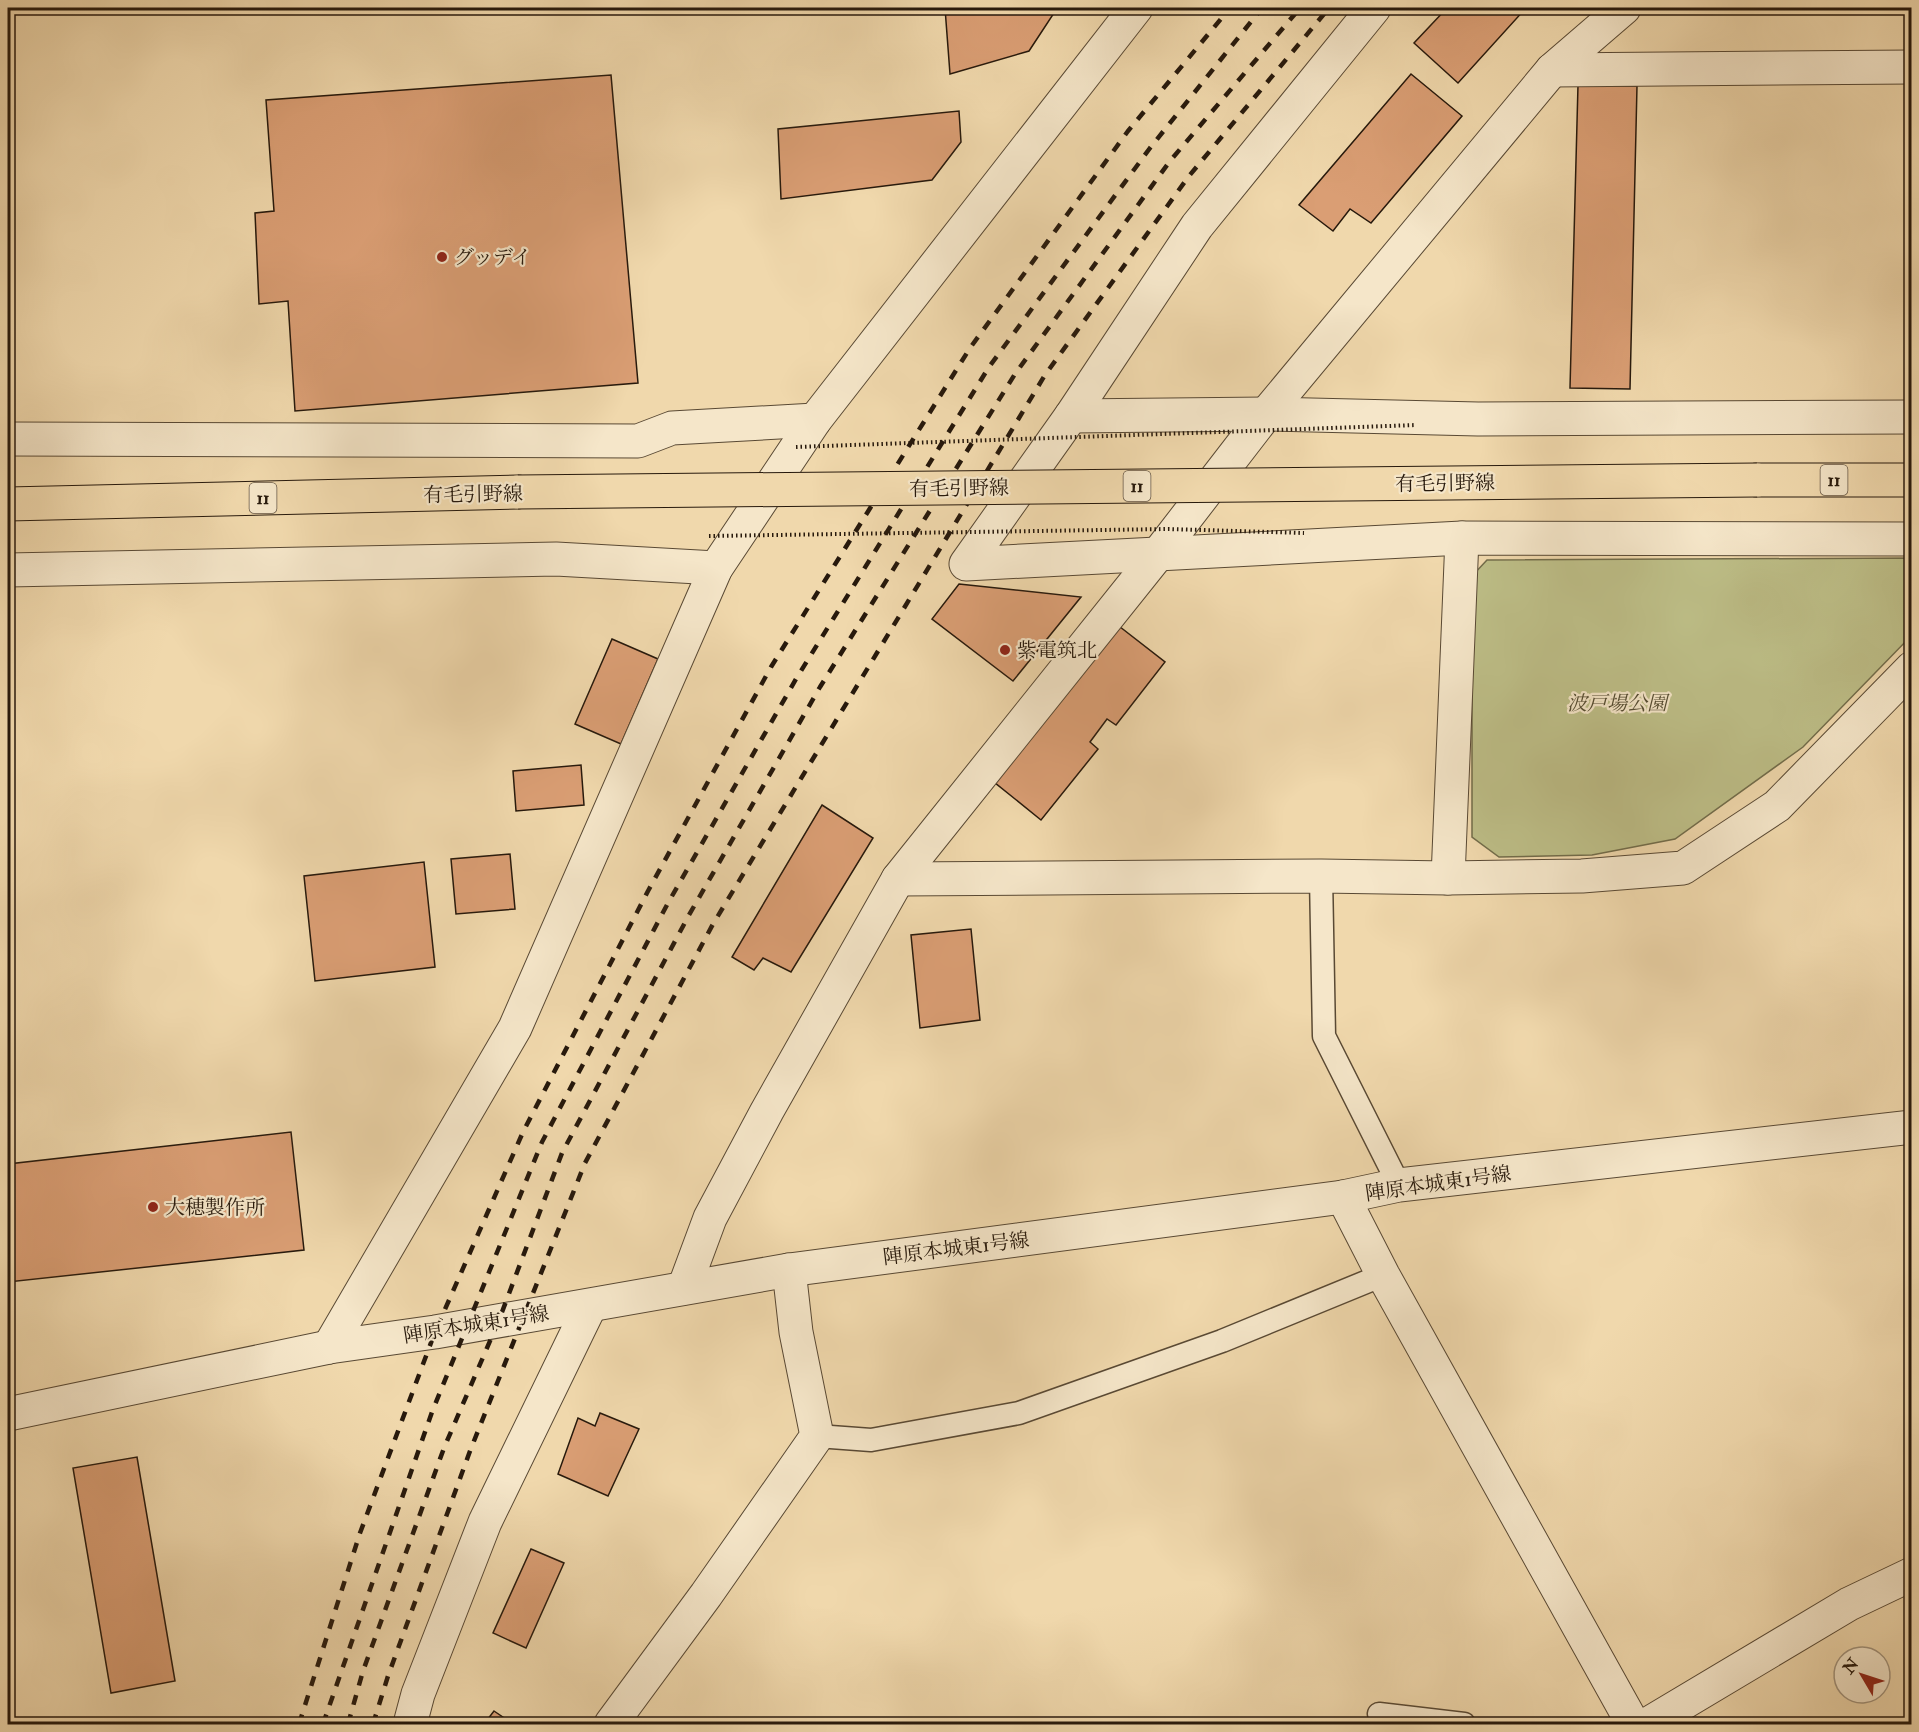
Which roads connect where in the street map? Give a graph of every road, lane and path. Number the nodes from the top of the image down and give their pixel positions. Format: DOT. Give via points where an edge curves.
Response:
graph roads {
  1 [pos="1136,8"];
  2 [pos="1374,8"];
  3 [pos="1624,8"];
  4 [pos="1911,67"];
  5 [pos="1552,70"];
  6 [pos="1266,414"];
  7 [pos="1071,416"];
  8 [pos="1911,417"];
  9 [pos="815,420"];
  10 [pos="1416,425"];
  11 [pos="8,439"];
  12 [pos="796,447"];
  13 [pos="1911,480"];
  14 [pos="8,504"];
  15 [pos="1304,533"];
  16 [pos="709,536"];
  17 [pos="1462,538"];
  18 [pos="1911,539"];
  19 [pos="1158,554"];
  20 [pos="716,568"];
  21 [pos="8,570"];
  22 [pos="1911,668"];
  23 [pos="1321,876"];
  24 [pos="1448,878"];
  25 [pos="898,879"];
  26 [pos="1911,1127"];
  27 [pos="1399,1185"];
  28 [pos="1344,1197"];
  29 [pos="789,1270"];
  30 [pos="1383,1275"];
  31 [pos="684,1288"];
  32 [pos="590,1306"];
  33 [pos="329,1347"];
  34 [pos="8,1414"];
  35 [pos="818,1436"];
  36 [pos="1911,1574"];
  37 [pos="1378,1714"];
  38 [pos="410,1725"];
  39 [pos="611,1725"];
  40 [pos="1464,1725"];
  41 [pos="1633,1725"];
  42 [pos="1648,1725"];
  1 -- 9 [label="street"];
  2 -- 7 [label="street" via="1197,226"];
  3 -- 5 [label="street"];
  4 -- 5 [label="street"];
  5 -- 6 [label="street"];
  6 -- 7 [label="street"];
  6 -- 8 [label="street" via="1478,419"];
  6 -- 19 [label="street"];
  7 -- 19 [label="street" via="966,564"];
  9 -- 11 [label="street" via="672,428 638,441"];
  9 -- 20 [label="street"];
  10 -- 12 [label="path, bridge"];
  13 -- 14 [label="main road, 有毛引野線 / 11, bridge" via="518,492"];
  15 -- 16 [label="path, bridge" via="1168,529"];
  17 -- 18 [label="street"];
  17 -- 19 [label="street"];
  17 -- 24 [label="street"];
  19 -- 25 [label="street"];
  20 -- 21 [label="street" via="556,559"];
  20 -- 33 [label="street" via="515,1028"];
  22 -- 24 [label="street" via="1777,806 1683,868 1582,876"];
  23 -- 24 [label="street"];
  23 -- 25 [label="street"];
  23 -- 27 [label="lane" via="1324,1035"];
  25 -- 31 [label="street" via="710,1218"];
  26 -- 27 [label="street, 陣原本城東1号線"];
  27 -- 28 [label="street, 陣原本城東1号線"];
  28 -- 29 [label="street, 陣原本城東1号線"];
  28 -- 30 [label="street"];
  29 -- 31 [label="street, 陣原本城東1号線"];
  29 -- 35 [label="street" via="796,1332"];
  30 -- 35 [label="lane" via="1222,1341 1019,1413 871,1440"];
  30 -- 41 [label="street"];
  31 -- 32 [label="street, 陣原本城東1号線"];
  32 -- 33 [label="street, 陣原本城東1号線"];
  32 -- 38 [label="street" via="484,1522 418,1694"];
  33 -- 34 [label="street, 陣原本城東1号線"];
  35 -- 39 [label="street"];
  36 -- 42 [label="street" via="1849,1604"];
  37 -- 40 [label="lane"];
}
